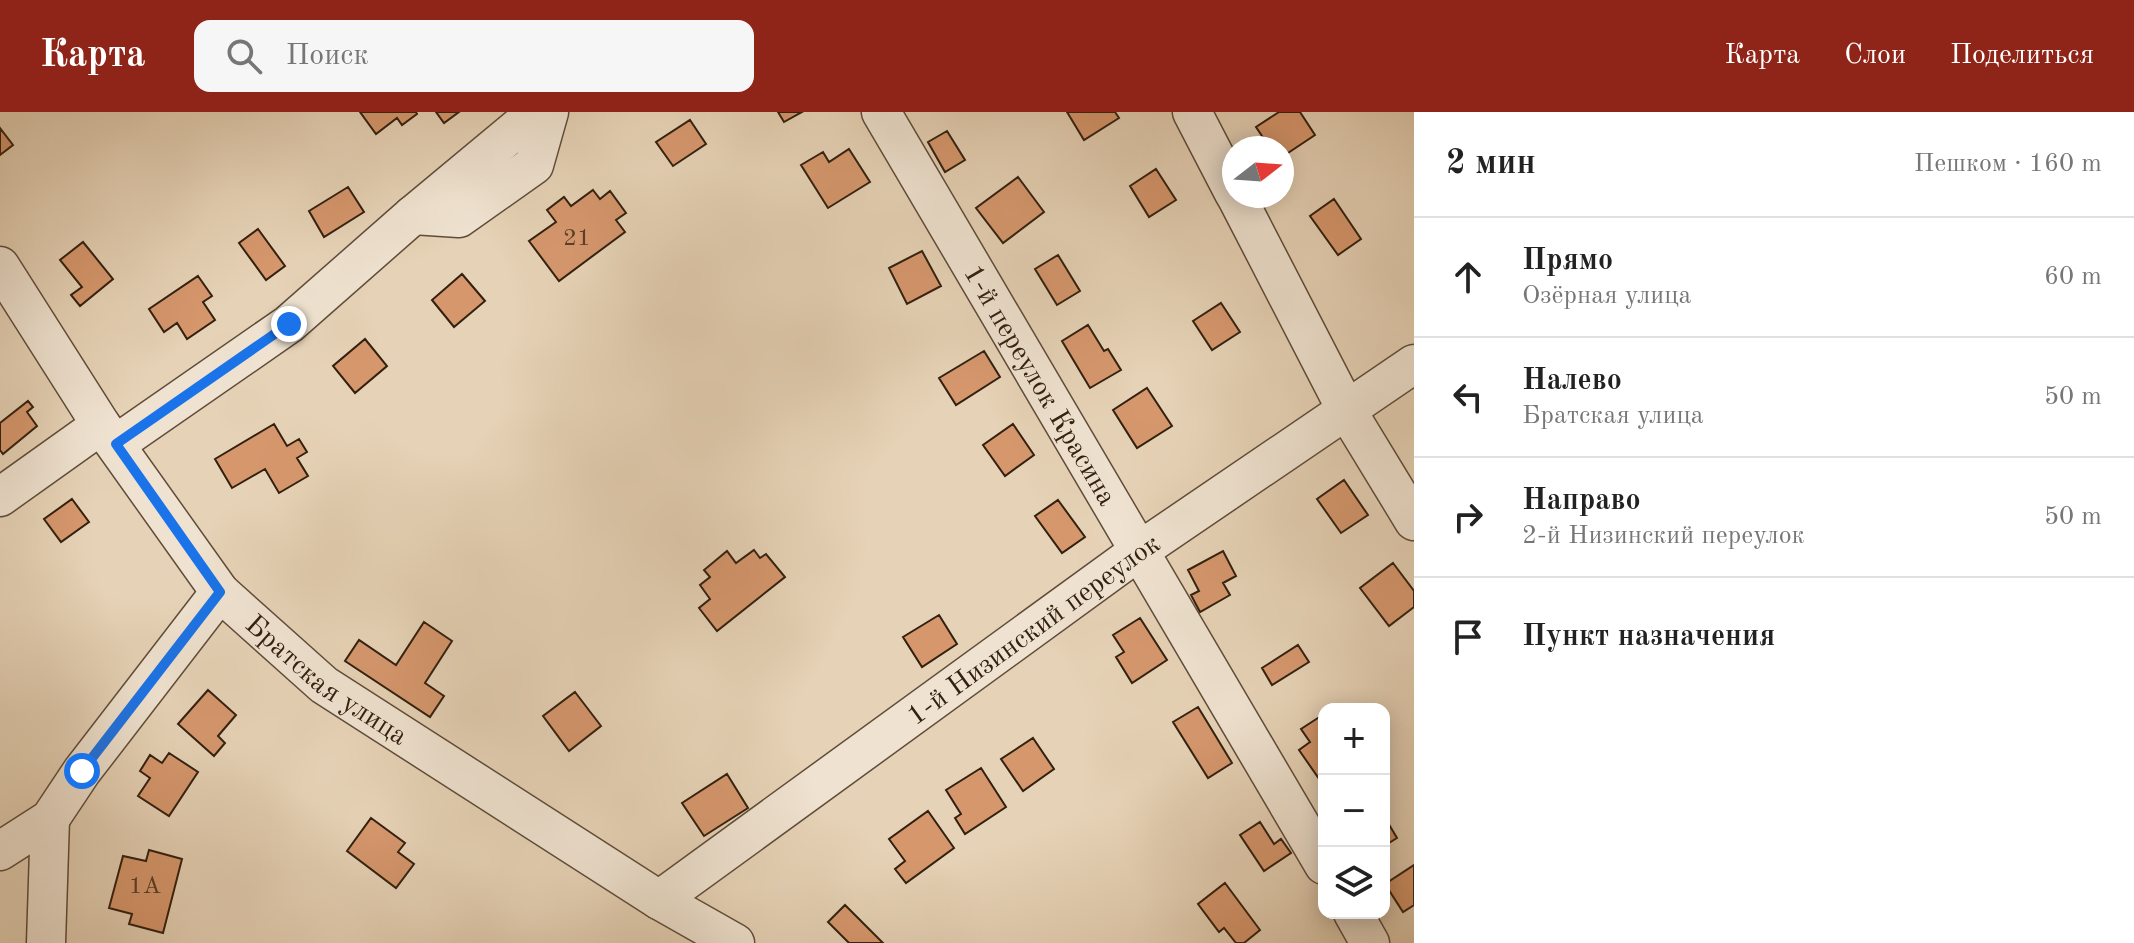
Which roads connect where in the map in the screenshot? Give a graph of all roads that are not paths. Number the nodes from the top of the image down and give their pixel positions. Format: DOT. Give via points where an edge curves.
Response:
graph roads {
  1 [pos="537,112"];
  2 [pos="549,112"];
  3 [pos="881,112"];
  4 [pos="1192,112"];
  5 [pos="1222,169"];
  6 [pos="1242,208"];
  7 [pos="413,215"];
  8 [pos="0,266"];
  9 [pos="1414,364"];
  10 [pos="1347,411"];
  11 [pos="108,435"];
  12 [pos="0,497"];
  13 [pos="1414,521"];
  14 [pos="1139,551"];
  15 [pos="220,592"];
  16 [pos="50,819"];
  17 [pos="0,851"];
  18 [pos="1318,855"];
  19 [pos="659,900"];
  20 [pos="1356,919"];
  21 [pos="684,931"];
  22 [pos="55,935"];
  23 [pos="735,943"];
  24 [pos="1370,943"];
  1 -- 7 [label="street"];
  2 -- 7 [label="street" via="534,165 459,218"];
  3 -- 14 [label="street, 1-й переулок Красина"];
  4 -- 5 [label="street"];
  6 -- 10 [label="street"];
  7 -- 11 [label="street" via="289,324"];
  8 -- 11 [label="street, Братская улица"];
  9 -- 10 [label="street, 1-й Низинский переулок"];
  10 -- 13 [label="street"];
  10 -- 14 [label="street, 1-й Низинский переулок"];
  11 -- 12 [label="street"];
  11 -- 15 [label="street, Братская улица"];
  14 -- 18 [label="street, 1-й переулок Красина"];
  14 -- 19 [label="street, 1-й Низинский переулок"];
  15 -- 16 [label="street"];
  15 -- 19 [label="street, Братская улица" via="324,685"];
  16 -- 17 [label="street"];
  16 -- 22 [label="street"];
  19 -- 21 [label="street, Братская улица"];
  20 -- 24 [label="street"];
  21 -- 23 [label="street, Братская улица"];
}
